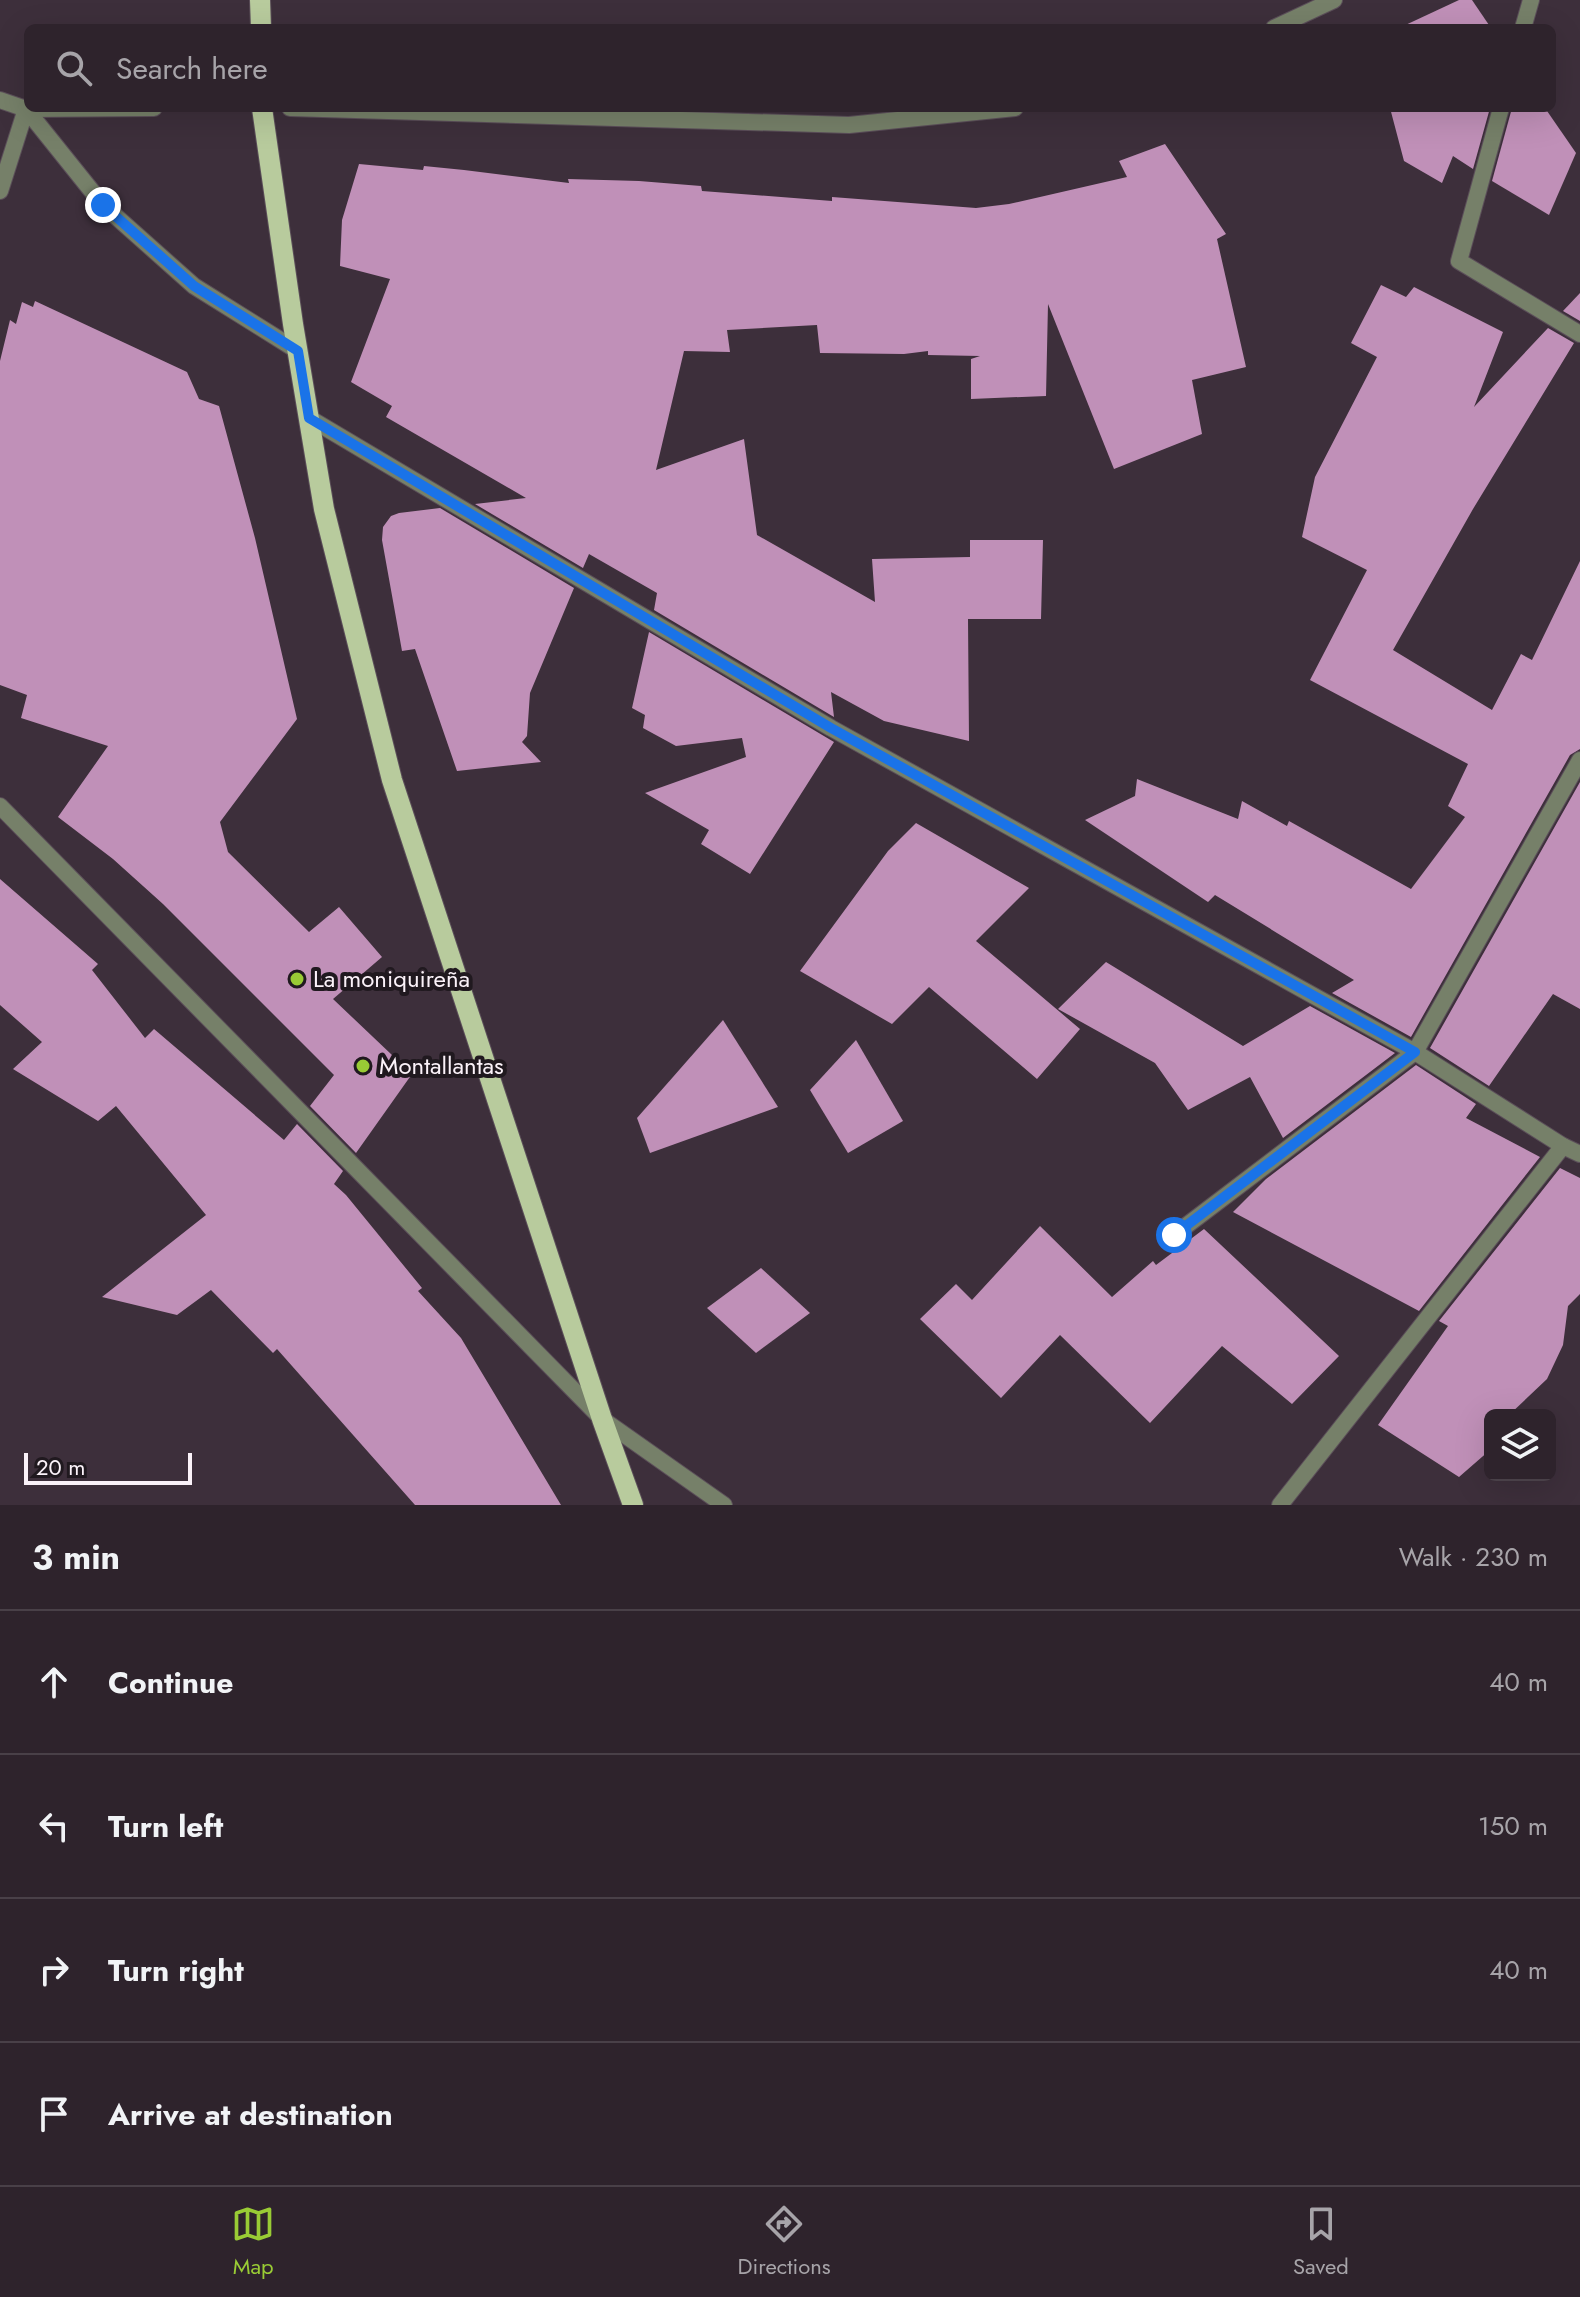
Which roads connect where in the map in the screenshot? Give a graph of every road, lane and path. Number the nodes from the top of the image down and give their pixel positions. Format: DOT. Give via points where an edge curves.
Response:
graph roads {
  1 [pos="260,0"];
  2 [pos="1334,0"];
  3 [pos="1531,0"];
  4 [pos="261,24"];
  5 [pos="1283,24"];
  6 [pos="1524,24"];
  7 [pos="0,100"];
  8 [pos="24,108"];
  9 [pos="25,112"];
  10 [pos="28,112"];
  11 [pos="263,112"];
  12 [pos="422,112"];
  13 [pos="976,112"];
  14 [pos="1500,112"];
  15 [pos="0,191"];
  16 [pos="1580,334"];
  17 [pos="298,351"];
  18 [pos="309,418"];
  19 [pos="1580,760"];
  20 [pos="0,806"];
  21 [pos="1415,1052"];
  22 [pos="1563,1146"];
  23 [pos="1580,1154"];
  24 [pos="1174,1235"];
  25 [pos="602,1419"];
  26 [pos="633,1505"];
  27 [pos="724,1505"];
  28 [pos="1280,1505"];
  1 -- 4 [label="main road"];
  2 -- 5 [label="street"];
  3 -- 6 [label="street"];
  7 -- 8 [label="street"];
  9 -- 15 [label="street"];
  10 -- 17 [label="street" via="103,205 194,286"];
  11 -- 17 [label="main road"];
  12 -- 13 [label="street" via="849,125"];
  14 -- 16 [label="street" via="1459,261"];
  17 -- 18 [label="main road"];
  18 -- 21 [label="street" via="831,728"];
  18 -- 25 [label="main road" via="324,509 392,780"];
  19 -- 21 [label="street"];
  20 -- 25 [label="street"];
  21 -- 22 [label="street"];
  21 -- 24 [label="street"];
  22 -- 23 [label="street"];
  22 -- 28 [label="street"];
  25 -- 26 [label="main road"];
  25 -- 27 [label="street"];
}
